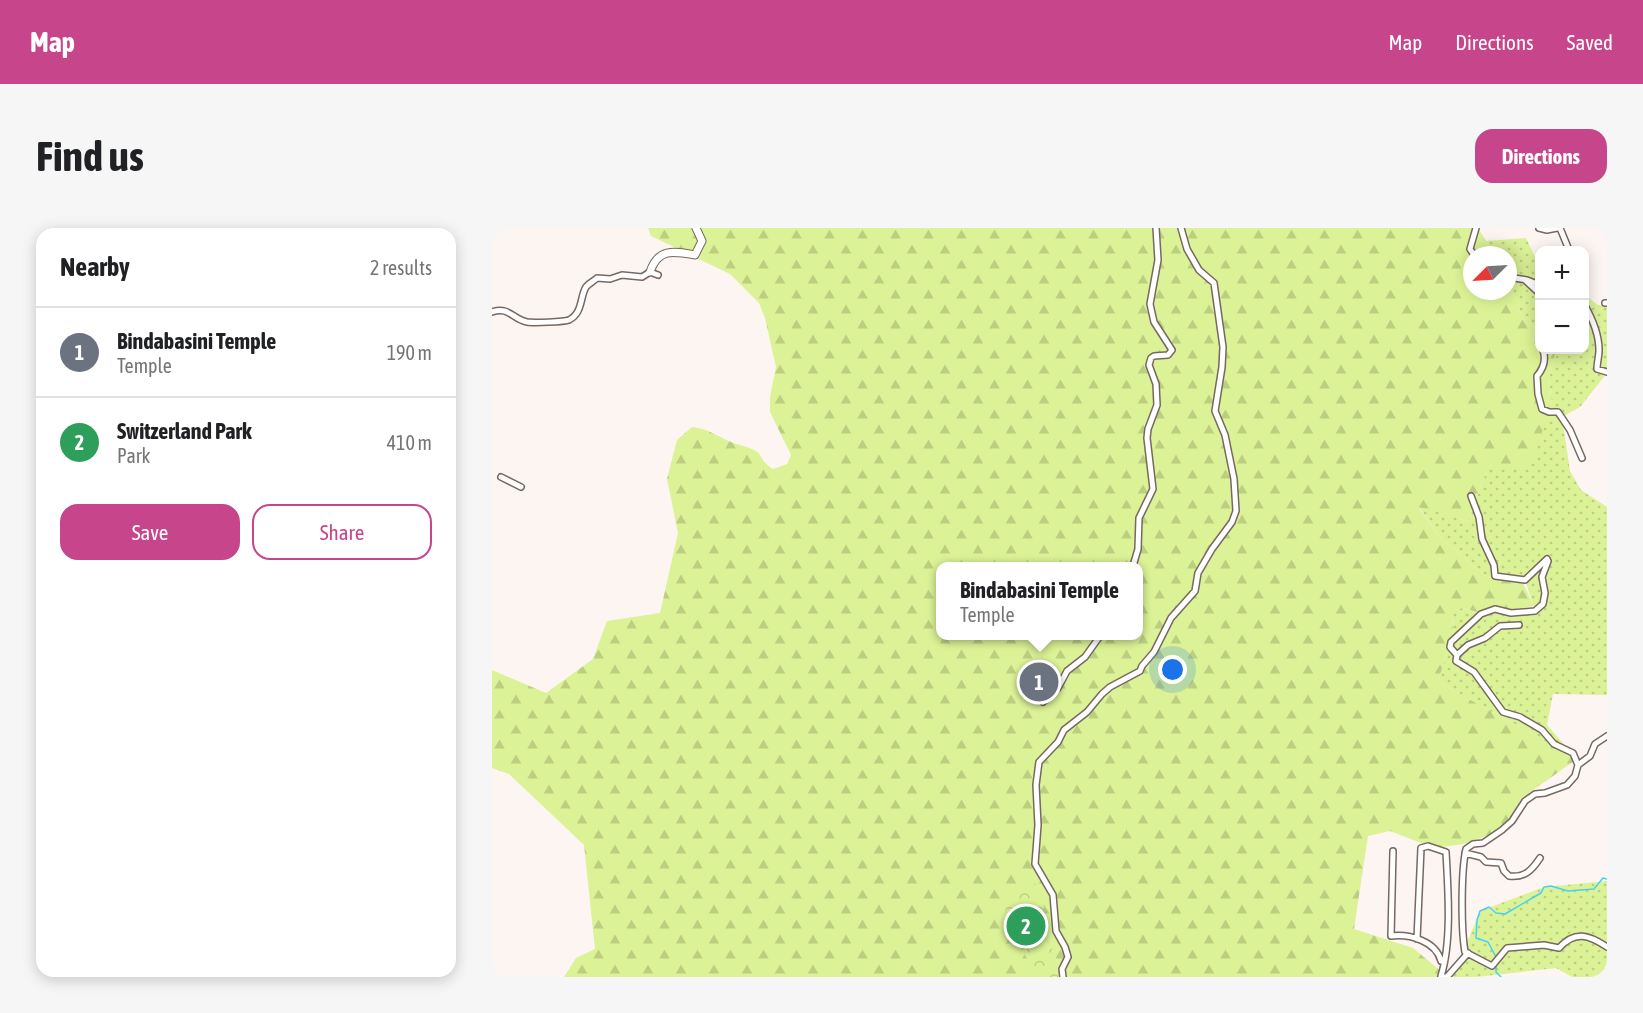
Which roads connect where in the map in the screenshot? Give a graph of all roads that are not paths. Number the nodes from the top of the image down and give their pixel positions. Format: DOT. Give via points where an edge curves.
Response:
graph roads {
  1 [pos="696,228"];
  2 [pos="1156,228"];
  3 [pos="1181,228"];
  4 [pos="1476,228"];
  5 [pos="1539,228"];
  6 [pos="1559,228"];
  7 [pos="1471,246"];
  8 [pos="1567,246"];
  9 [pos="654,273"];
  10 [pos="1517,278"];
  11 [pos="1526,280"];
  12 [pos="1535,283"];
  13 [pos="1535,290"];
  14 [pos="492,312"];
  15 [pos="1589,313"];
  16 [pos="1544,354"];
  17 [pos="1607,372"];
  18 [pos="1582,458"];
  19 [pos="501,477"];
  20 [pos="521,487"];
  21 [pos="1471,496"];
  22 [pos="1134,562"];
  23 [pos="1519,625"];
  24 [pos="1097,640"];
  25 [pos="1457,655"];
  26 [pos="1043,702"];
  27 [pos="1607,736"];
  28 [pos="1578,765"];
  29 [pos="1393,850"];
  30 [pos="1465,853"];
  31 [pos="1540,858"];
  32 [pos="1417,939"];
  33 [pos="1607,947"];
  34 [pos="1468,954"];
  35 [pos="1441,961"];
  36 [pos="1063,977"];
  37 [pos="1446,977"];
  1 -- 9 [label="street" via="702,241 695,255 678,251 660,254 654,262"];
  2 -- 22 [label="street" via="1158,260 1150,304 1154,322 1172,350 1168,355 1154,356 1149,366 1157,393 1147,438 1153,489 1139,518"];
  3 -- 36 [label="street" via="1191,257 1214,283 1223,346 1215,411 1225,435 1236,511 1198,573 1195,591 1171,618 1140,671 1102,693 1087,712 1064,730 1039,762 1035,864 1053,895 1056,931 1068,957"];
  4 -- 7 [label="street"];
  5 -- 6 [label="street"];
  6 -- 8 [label="street"];
  9 -- 14 [label="street" via="642,278 597,278 585,288 582,303 568,320 526,322 500,309"];
  10 -- 11 [label="street"];
  11 -- 12 [label="street"];
  11 -- 13 [label="street"];
  15 -- 17 [label="street" via="1598,339 1597,369"];
  16 -- 18 [label="street" via="1542,371 1537,376 1542,409 1558,412 1564,418"];
  19 -- 20 [label="street"];
  21 -- 25 [label="street" via="1495,576 1525,580 1548,561 1542,577 1543,604 1535,611 1511,613 1495,609 1481,614 1451,642 1450,647"];
  23 -- 25 [label="street" via="1500,626"];
  24 -- 26 [label="street"];
  25 -- 28 [label="street" via="1458,664 1474,672 1503,712 1542,730 1554,744 1574,753"];
  27 -- 28 [label="street"];
  28 -- 30 [label="street" via="1567,785 1535,794 1508,825 1483,843 1469,846"];
  29 -- 32 [label="street" via="1391,936 1403,934"];
  30 -- 31 [label="street" via="1486,862 1501,863 1509,876 1517,877 1528,874"];
  30 -- 34 [label="street" via="1463,938"];
  32 -- 35 [label="street" via="1432,945"];
  32 -- 37 [label="street" via="1421,848 1428,846 1446,852 1446,960 1441,976"];
  33 -- 34 [label="street" via="1591,936 1572,938 1559,948 1507,948 1492,966"];
  34 -- 37 [label="street"];
}
